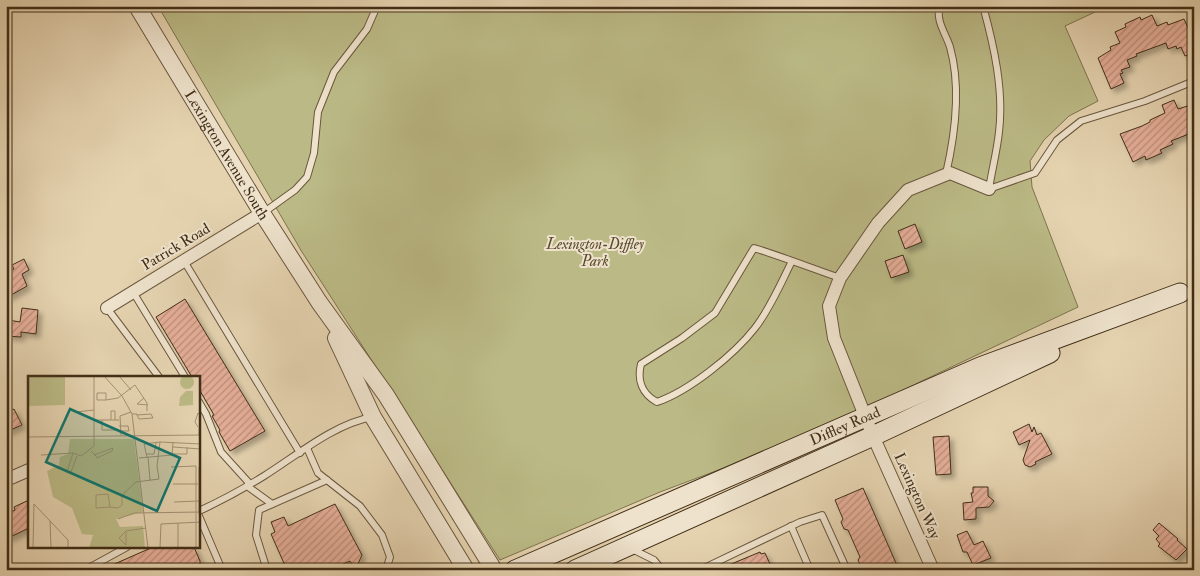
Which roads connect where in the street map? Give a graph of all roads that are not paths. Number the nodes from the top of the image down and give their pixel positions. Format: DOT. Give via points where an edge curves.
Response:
graph roads {
  1 [pos="137,6"];
  2 [pos="377,6"];
  3 [pos="940,6"];
  4 [pos="983,6"];
  5 [pos="1194,80"];
  6 [pos="946,175"];
  7 [pos="989,189"];
  8 [pos="262,213"];
  9 [pos="184,261"];
  10 [pos="792,261"];
  11 [pos="840,278"];
  12 [pos="1187,289"];
  13 [pos="133,292"];
  14 [pos="319,302"];
  15 [pos="107,308"];
  16 [pos="158,376"];
  17 [pos="184,376"];
  18 [pos="200,404"];
  19 [pos="373,417"];
  20 [pos="865,417"];
  21 [pos="873,436"];
  22 [pos="307,448"];
  23 [pos="300,453"];
  24 [pos="28,470"];
  25 [pos="6,480"];
  26 [pos="327,480"];
  27 [pos="248,485"];
  28 [pos="272,504"];
  29 [pos="200,511"];
  30 [pos="200,518"];
  31 [pos="791,526"];
  32 [pos="628,547"];
  33 [pos="125,548"];
  34 [pos="85,570"];
  35 [pos="222,570"];
  36 [pos="267,570"];
  37 [pos="386,570"];
  38 [pos="466,570"];
  39 [pos="494,570"];
  40 [pos="514,570"];
  41 [pos="575,570"];
  42 [pos="662,570"];
  43 [pos="700,570"];
  44 [pos="810,570"];
  45 [pos="847,570"];
  46 [pos="932,570"];
  1 -- 8 [label="street, Lexington Avenue South"];
  2 -- 8 [label="lane" via="367,29 334,72 318,112 314,152 307,177 295,190"];
  3 -- 6 [label="lane" via="938,11 950,47 956,86 953,144"];
  4 -- 7 [label="lane" via="999,82 999,131"];
  5 -- 7 [label="lane" via="1145,101 1080,121 1057,140 1036,173"];
  6 -- 7 [label="street" via="950,173"];
  6 -- 11 [label="street, Lexington Way" via="908,190 878,222"];
  8 -- 9 [label="street, Patrick Road"];
  8 -- 14 [label="street, Lexington Avenue South"];
  9 -- 13 [label="street, Patrick Road"];
  9 -- 23 [label="lane"];
  10 -- 10 [label="lane" via="754,248 715,313 641,364 640,384 648,397 657,402 672,397 700,379 737,347 755,328"];
  10 -- 11 [label="lane"];
  11 -- 20 [label="street, Lexington Way" via="830,306 834,338"];
  12 -- 20 [label="main road, Diffley Road" via="980,367"];
  12 -- 21 [label="main road, Diffley Road"];
  13 -- 15 [label="street, Patrick Road"];
  13 -- 17 [label="lane"];
  14 -- 19 [label="street, Lexington Avenue South"];
  14 -- 39 [label="street, Lexington Avenue South" via="386,395"];
  15 -- 16 [label="lane"];
  18 -- 27 [label="lane" via="221,452"];
  19 -- 22 [label="lane" via="358,420"];
  19 -- 38 [label="street, Lexington Avenue South"];
  20 -- 21 [label="street, Lexington Way"];
  20 -- 40 [label="main road, Diffley Road"];
  21 -- 32 [label="main road, Diffley Road"];
  21 -- 46 [label="street, Lexington Way"];
  22 -- 23 [label="lane"];
  22 -- 26 [label="lane" via="318,473"];
  23 -- 27 [label="lane"];
  24 -- 25 [label="street"];
  26 -- 28 [label="lane"];
  26 -- 37 [label="lane" via="360,506 382,535 390,557"];
  27 -- 28 [label="lane"];
  27 -- 29 [label="lane"];
  28 -- 36 [label="lane" via="259,510 256,535"];
  30 -- 35 [label="lane"];
  31 -- 43 [label="lane"];
  31 -- 44 [label="lane"];
  31 -- 45 [label="lane" via="822,514"];
  32 -- 41 [label="main road, Diffley Road"];
  32 -- 42 [label="lane" via="654,560"];
  33 -- 34 [label="lane"];
}
